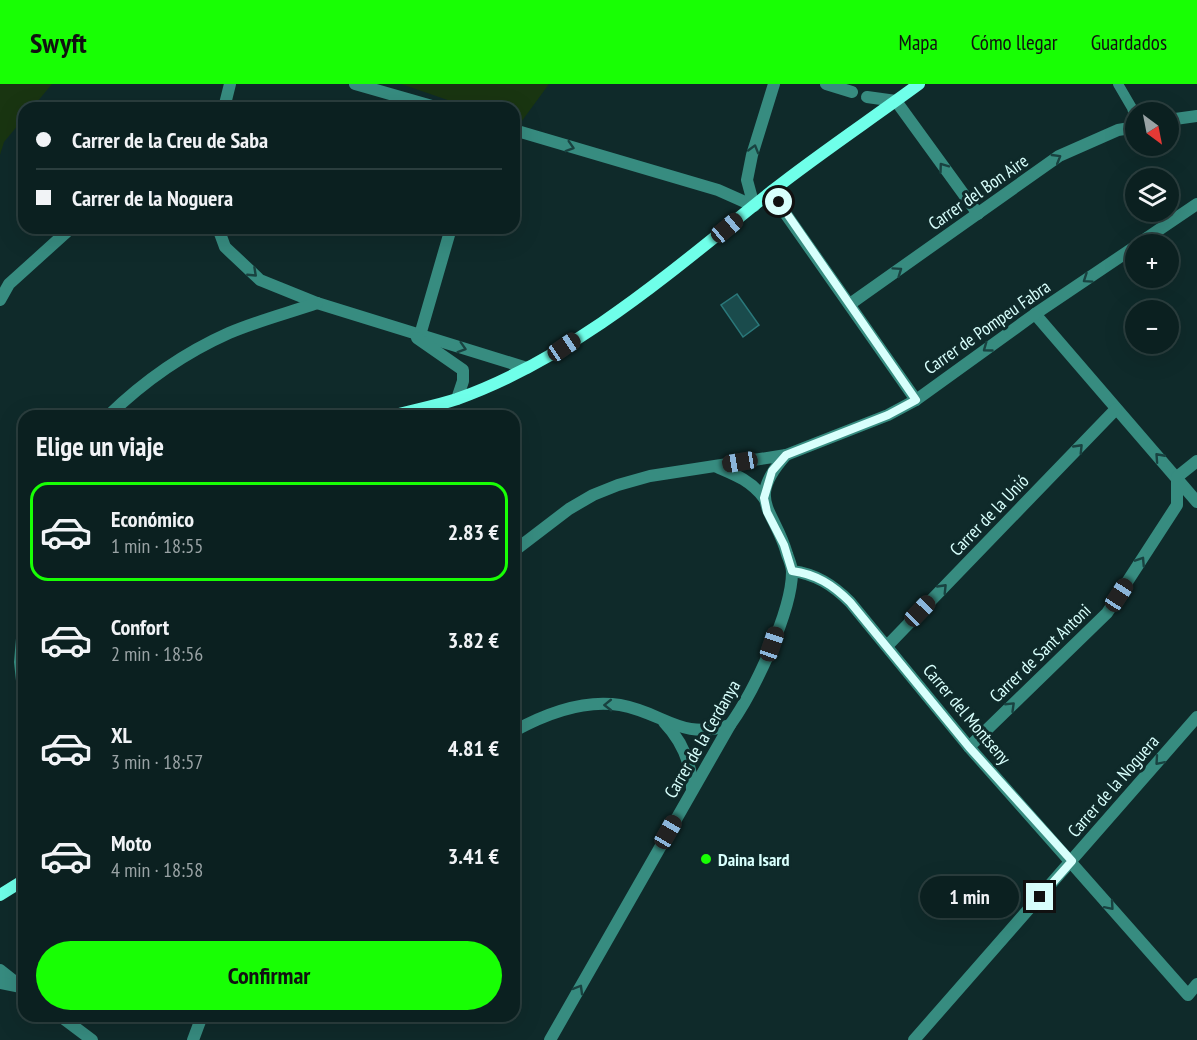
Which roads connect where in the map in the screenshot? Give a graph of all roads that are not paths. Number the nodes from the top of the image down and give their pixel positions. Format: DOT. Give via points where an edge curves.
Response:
graph roads {
  1 [pos="230,84"];
  2 [pos="355,84"];
  3 [pos="774,84"];
  4 [pos="826,84"];
  5 [pos="919,84"];
  6 [pos="1118,84"];
  7 [pos="852,92"];
  8 [pos="867,97"];
  9 [pos="896,101"];
  10 [pos="226,102"];
  11 [pos="418,102"];
  12 [pos="1128,102"];
  13 [pos="1197,116"];
  14 [pos="1179,118"];
  15 [pos="1125,129"];
  16 [pos="520,132"];
  17 [pos="772,191"];
  18 [pos="1197,204"];
  19 [pos="754,206"];
  20 [pos="978,214"];
  21 [pos="64,234"];
  22 [pos="220,234"];
  23 [pos="449,234"];
  24 [pos="1153,234"];
  25 [pos="1125,253"];
  26 [pos="0,300"];
  27 [pos="316,303"];
  28 [pos="850,304"];
  29 [pos="1035,314"];
  30 [pos="406,331"];
  31 [pos="420,335"];
  32 [pos="527,368"];
  33 [pos="457,399"];
  34 [pos="916,400"];
  35 [pos="1116,409"];
  36 [pos="115,410"];
  37 [pos="414,410"];
  38 [pos="786,455"];
  39 [pos="1197,461"];
  40 [pos="716,466"];
  41 [pos="1177,477"];
  42 [pos="764,498"];
  43 [pos="1197,502"];
  44 [pos="520,546"];
  45 [pos="792,571"];
  46 [pos="888,645"];
  47 [pos="1197,717"];
  48 [pos="663,721"];
  49 [pos="730,725"];
  50 [pos="520,728"];
  51 [pos="969,747"];
  52 [pos="692,791"];
  53 [pos="1072,861"];
  54 [pos="18,884"];
  55 [pos="0,895"];
  56 [pos="0,970"];
  57 [pos="0,983"];
  58 [pos="18,984"];
  59 [pos="1197,984"];
  60 [pos="18,987"];
  61 [pos="68,1022"];
  62 [pos="200,1022"];
  63 [pos="92,1040"];
  64 [pos="193,1040"];
  65 [pos="550,1040"];
  66 [pos="914,1040"];
  1 -- 10 [label="street"];
  2 -- 11 [label="street"];
  19 -- 3 [label="street, one-way" via="747,180"];
  4 -- 7 [label="street"];
  5 -- 9 [label="street"];
  6 -- 12 [label="lane"];
  8 -- 9 [label="street"];
  9 -- 17 [label="street"];
  20 -- 9 [label="street, one-way"];
  13 -- 14 [label="street"];
  20 -- 15 [label="street, Carrer del Bon Aire, one-way" via="1059,156"];
  16 -- 19 [label="street, one-way" via="718,190"];
  17 -- 19 [label="street"];
  17 -- 28 [label="street"];
  18 -- 24 [label="street, Carrer de Pompeu Fabra"];
  19 -- 32 [label="street" via="660,280"];
  28 -- 20 [label="street, Carrer del Bon Aire, one-way"];
  21 -- 26 [label="street" via="9,284"];
  22 -- 27 [label="street, one-way" via="225,247 260,280"];
  23 -- 31 [label="street"];
  25 -- 29 [label="street, Carrer de Pompeu Fabra, one-way"];
  27 -- 30 [label="street"];
  27 -- 36 [label="street" via="231,333 190,353 143,384"];
  28 -- 34 [label="street"];
  29 -- 34 [label="street, Carrer de Pompeu Fabra, one-way"];
  29 -- 35 [label="street"];
  30 -- 31 [label="street"];
  30 -- 33 [label="street" via="463,370"];
  31 -- 32 [label="street, one-way"];
  32 -- 33 [label="street"];
  33 -- 37 [label="street"];
  34 -- 38 [label="street, Carrer de Pompeu Fabra"];
  41 -- 35 [label="street, one-way"];
  46 -- 35 [label="street, Carrer de la Unió, one-way"];
  38 -- 40 [label="street, Carrer de Pompeu Fabra"];
  38 -- 42 [label="street" via="772,471"];
  39 -- 41 [label="street"];
  40 -- 42 [label="street" via="743,478"];
  40 -- 44 [label="street, Carrer de Pompeu Fabra" via="650,476 593,495"];
  41 -- 43 [label="street"];
  51 -- 41 [label="street, Carrer de Sant Antoni, one-way" via="1107,613 1177,506"];
  42 -- 45 [label="street"];
  45 -- 46 [label="street, Carrer del Montseny" via="817,577 835,588"];
  45 -- 49 [label="street, Carrer de la Cerdanya" via="772,644 750,696"];
  46 -- 51 [label="street, Carrer del Montseny"];
  47 -- 53 [label="street, Carrer de la Noguera, one-way"];
  48 -- 49 [label="street" via="701,731"];
  48 -- 50 [label="street, one-way" via="619,705 602,705 555,712"];
  48 -- 52 [label="street" via="677,736 685,754"];
  49 -- 52 [label="street, Carrer de la Cerdanya"];
  51 -- 53 [label="street, Carrer del Montseny"];
  65 -- 52 [label="street, Carrer de la Cerdanya, one-way"];
  53 -- 59 [label="street, Carrer del Montseny, one-way" via="1188,995"];
  53 -- 66 [label="street, Carrer de la Noguera"];
  54 -- 55 [label="street"];
  56 -- 58 [label="street"];
  57 -- 60 [label="street"];
  61 -- 63 [label="street"];
  62 -- 64 [label="street"];
}
